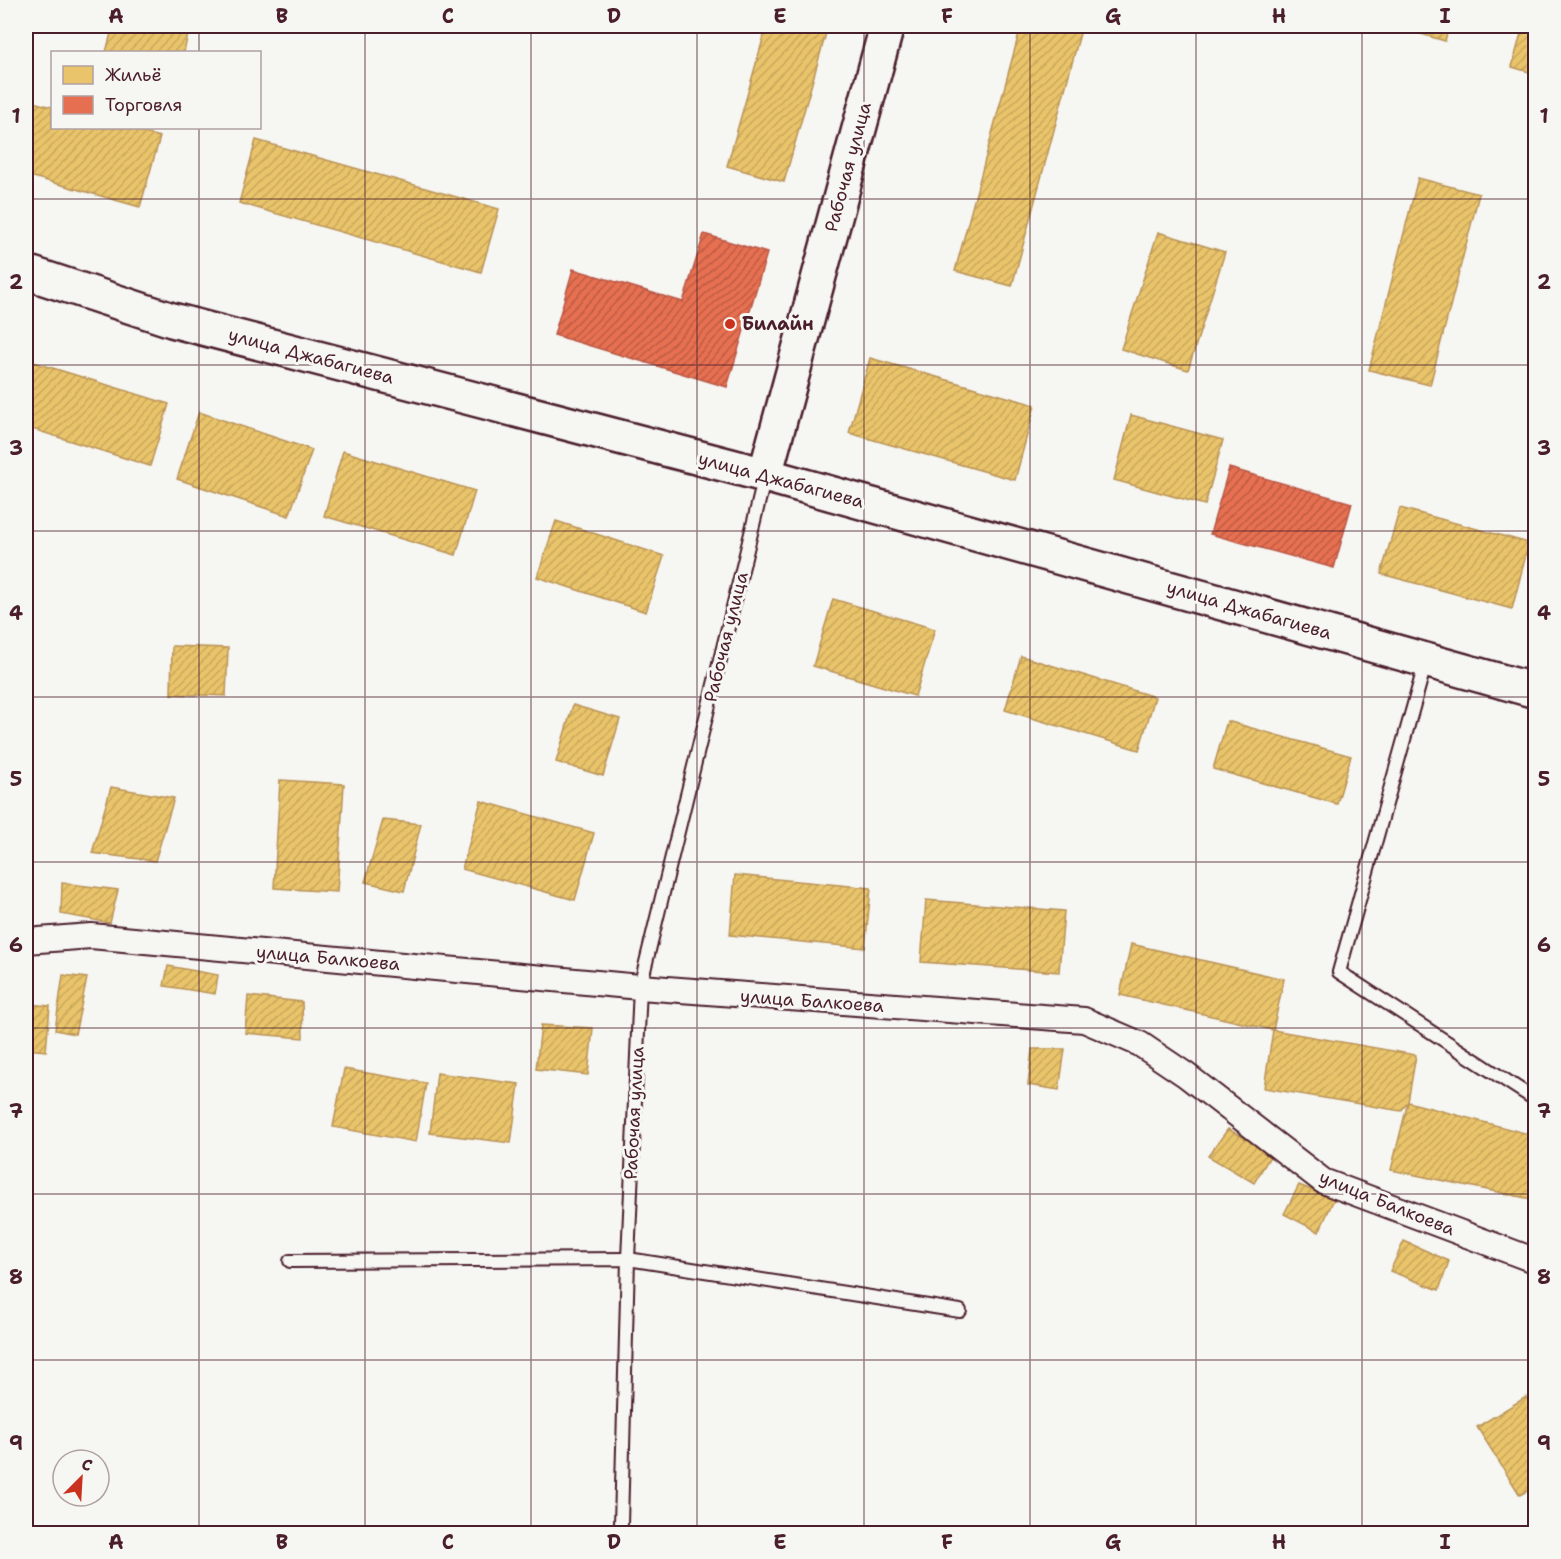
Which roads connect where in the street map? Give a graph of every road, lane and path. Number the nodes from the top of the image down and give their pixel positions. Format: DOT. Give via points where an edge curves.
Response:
graph roads {
  1 [pos="887,26"];
  2 [pos="26,272"];
  3 [pos="765,475"];
  4 [pos="1426,660"];
  5 [pos="1536,691"];
  6 [pos="26,941"];
  7 [pos="640,987"];
  8 [pos="1536,1101"];
  9 [pos="628,1260"];
  10 [pos="290,1261"];
  11 [pos="1536,1261"];
  12 [pos="960,1311"];
  13 [pos="621,1524"];
  1 -- 3 [label="main road, Рабочая улица"];
  2 -- 3 [label="main road, улица Джабагиева" via="172,320"];
  3 -- 4 [label="main road, улица Джабагиева"];
  3 -- 7 [label="lane, Рабочая улица"];
  4 -- 5 [label="main road, улица Джабагиева"];
  4 -- 8 [label="lane" via="1339,972"];
  6 -- 7 [label="street, улица Балкоева" via="91,936"];
  7 -- 9 [label="lane, Рабочая улица"];
  7 -- 11 [label="street, улица Балкоева" via="1084,1020 1140,1044 1323,1181"];
  9 -- 10 [label="lane"];
  9 -- 12 [label="lane"];
  9 -- 13 [label="lane, Рабочая улица"];
}
